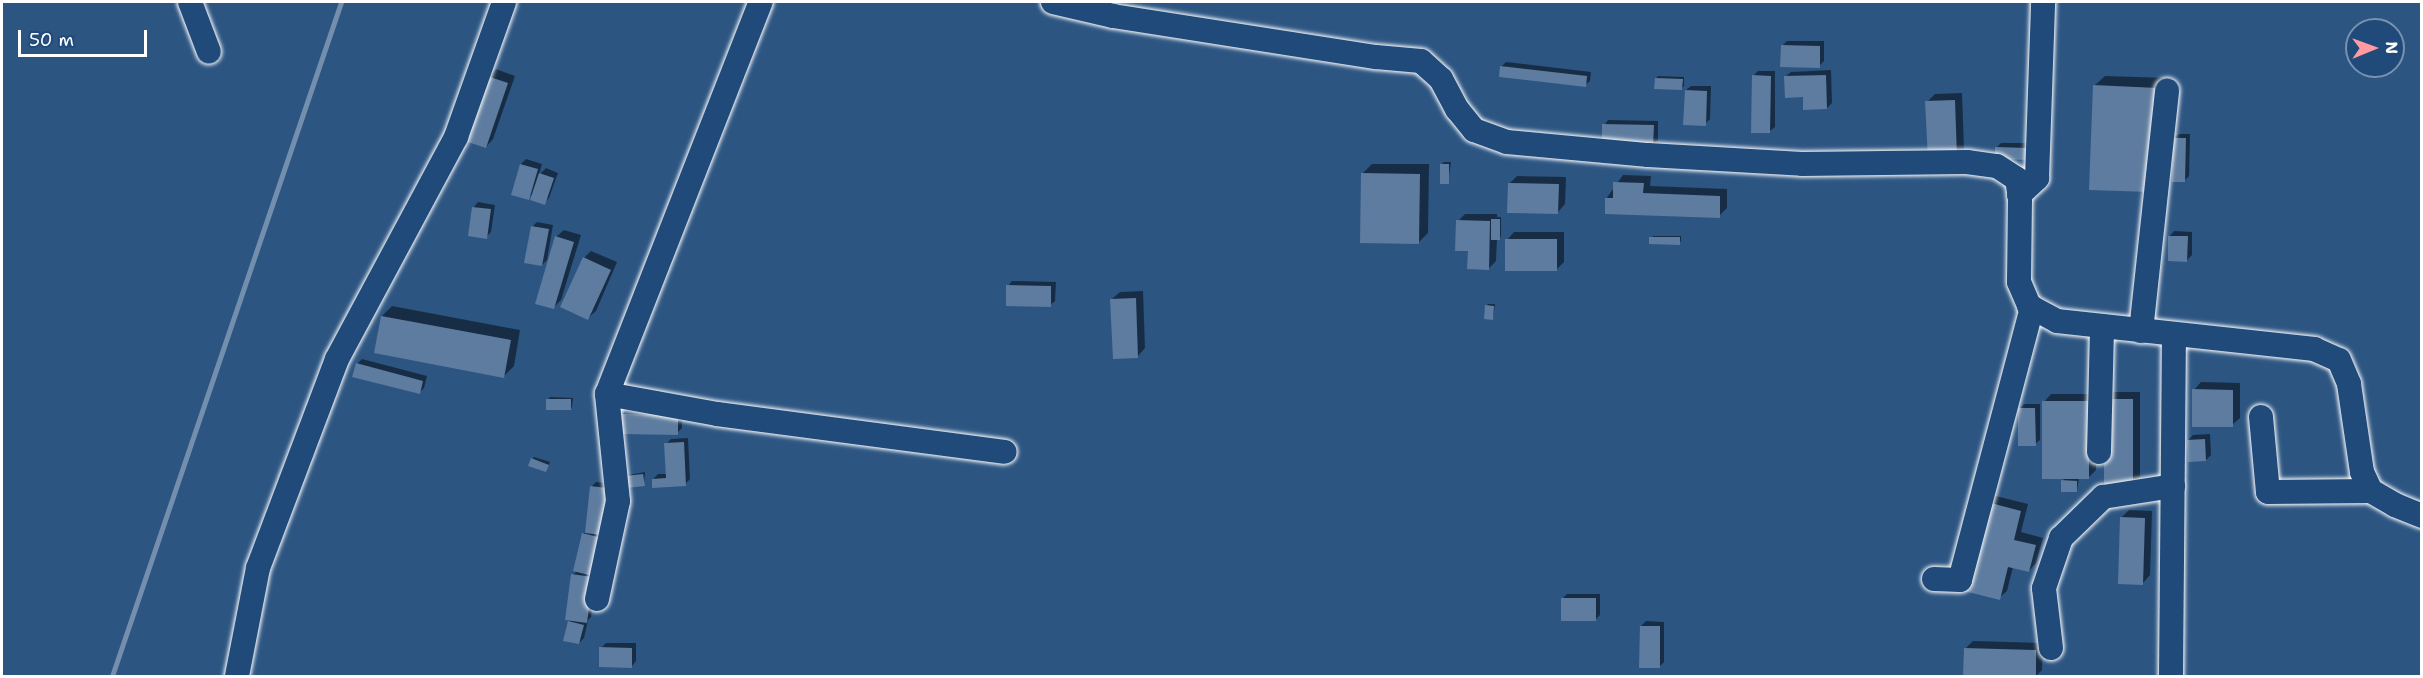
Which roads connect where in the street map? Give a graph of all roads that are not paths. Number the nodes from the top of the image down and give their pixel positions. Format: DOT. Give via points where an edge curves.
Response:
graph roads {
  1 [pos="190,2"];
  2 [pos="504,2"];
  3 [pos="761,2"];
  4 [pos="1053,2"];
  5 [pos="2043,2"];
  6 [pos="209,52"];
  7 [pos="2167,90"];
  8 [pos="2019,195"];
  9 [pos="2032,307"];
  10 [pos="2102,326"];
  11 [pos="2141,331"];
  12 [pos="2174,334"];
  13 [pos="607,394"];
  14 [pos="2261,417"];
  15 [pos="1005,452"];
  16 [pos="2098,452"];
  17 [pos="2173,486"];
  18 [pos="2371,491"];
  19 [pos="2421,516"];
  20 [pos="1934,579"];
  21 [pos="597,598"];
  22 [pos="2051,648"];
  23 [pos="237,676"];
  24 [pos="2171,676"];
  1 -- 6 [label="street"];
  2 -- 23 [label="street" via="456,137 337,359 258,568"];
  3 -- 13 [label="street"];
  4 -- 8 [label="street" via="1113,16 1421,61 1441,79 1474,130 1507,142 1802,164 1967,162 1997,166 2017,179"];
  5 -- 8 [label="street" via="2037,178"];
  7 -- 11 [label="street"];
  8 -- 9 [label="street" via="2019,282"];
  9 -- 10 [label="street" via="2057,321"];
  9 -- 20 [label="street" via="1960,580"];
  10 -- 11 [label="street"];
  10 -- 16 [label="street"];
  11 -- 12 [label="street"];
  12 -- 17 [label="street"];
  12 -- 18 [label="street" via="2314,349 2339,360 2349,384 2362,472"];
  13 -- 15 [label="street" via="717,414"];
  13 -- 21 [label="street" via="618,501"];
  14 -- 18 [label="street" via="2268,492"];
  17 -- 22 [label="street" via="2103,497 2061,538 2044,588"];
  17 -- 24 [label="street"];
  18 -- 19 [label="street"];
}
